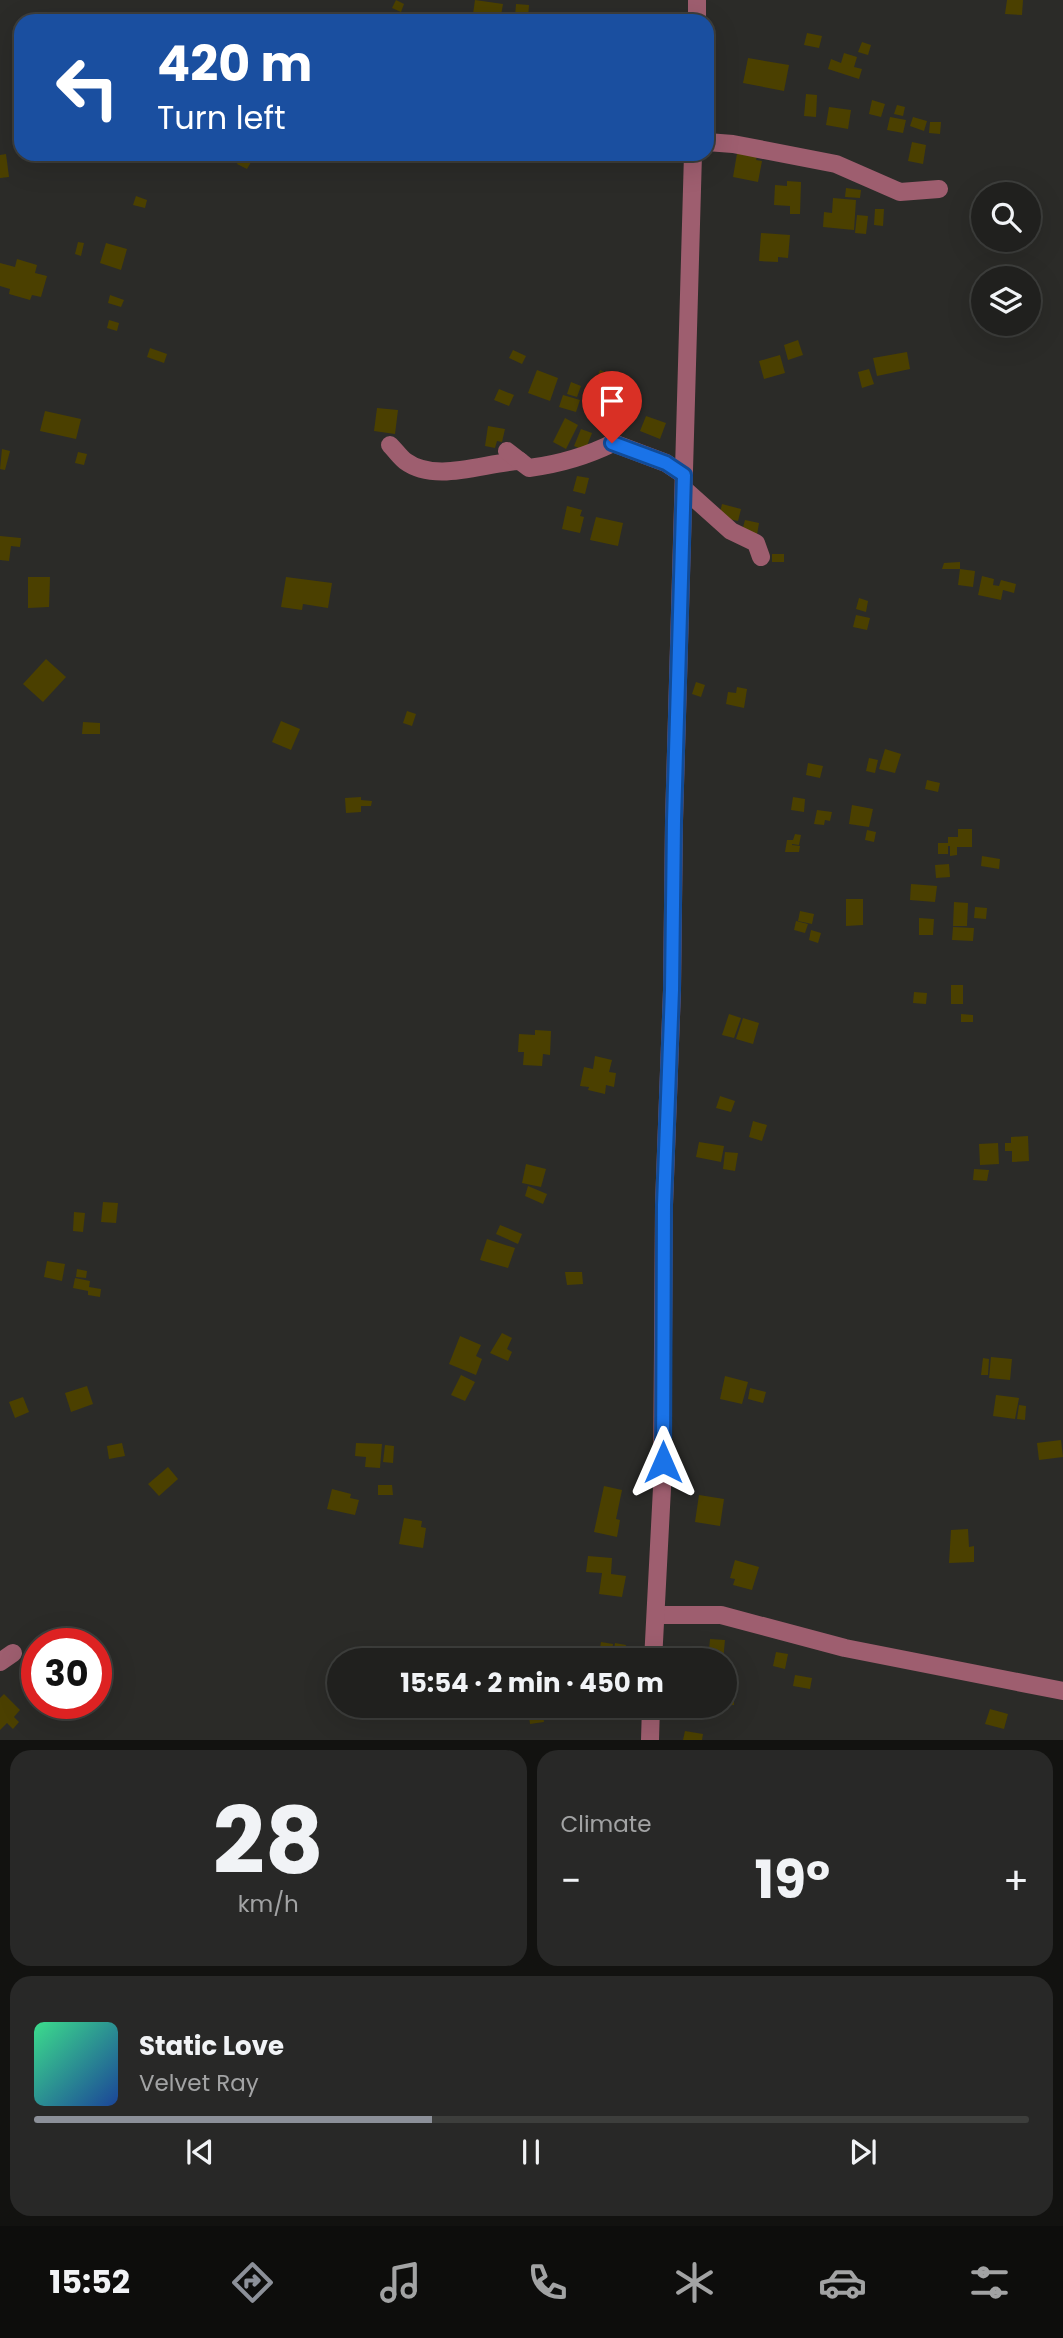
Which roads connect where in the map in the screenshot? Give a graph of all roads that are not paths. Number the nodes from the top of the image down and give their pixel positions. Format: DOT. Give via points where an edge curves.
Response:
graph roads {
  1 [pos="714,143"];
  2 [pos="693,161"];
  3 [pos="939,189"];
  4 [pos="390,444"];
  5 [pos="684,482"];
  6 [pos="761,557"];
  7 [pos="656,1615"];
  8 [pos="654,1648"];
  9 [pos="1063,1691"];
  10 [pos="651,1718"];
  11 [pos="650,1740"];
  1 -- 3 [label="street" via="836,164 900,192"];
  2 -- 5 [label="street"];
  4 -- 5 [label="street" via="406,462 428,471 466,471 514,456 529,468 551,466 585,457 612,443 666,463"];
  5 -- 6 [label="street" via="731,531 756,544"];
  5 -- 7 [label="street"];
  7 -- 8 [label="street"];
  7 -- 9 [label="street" via="721,1615 845,1648"];
  10 -- 11 [label="street"];
}
